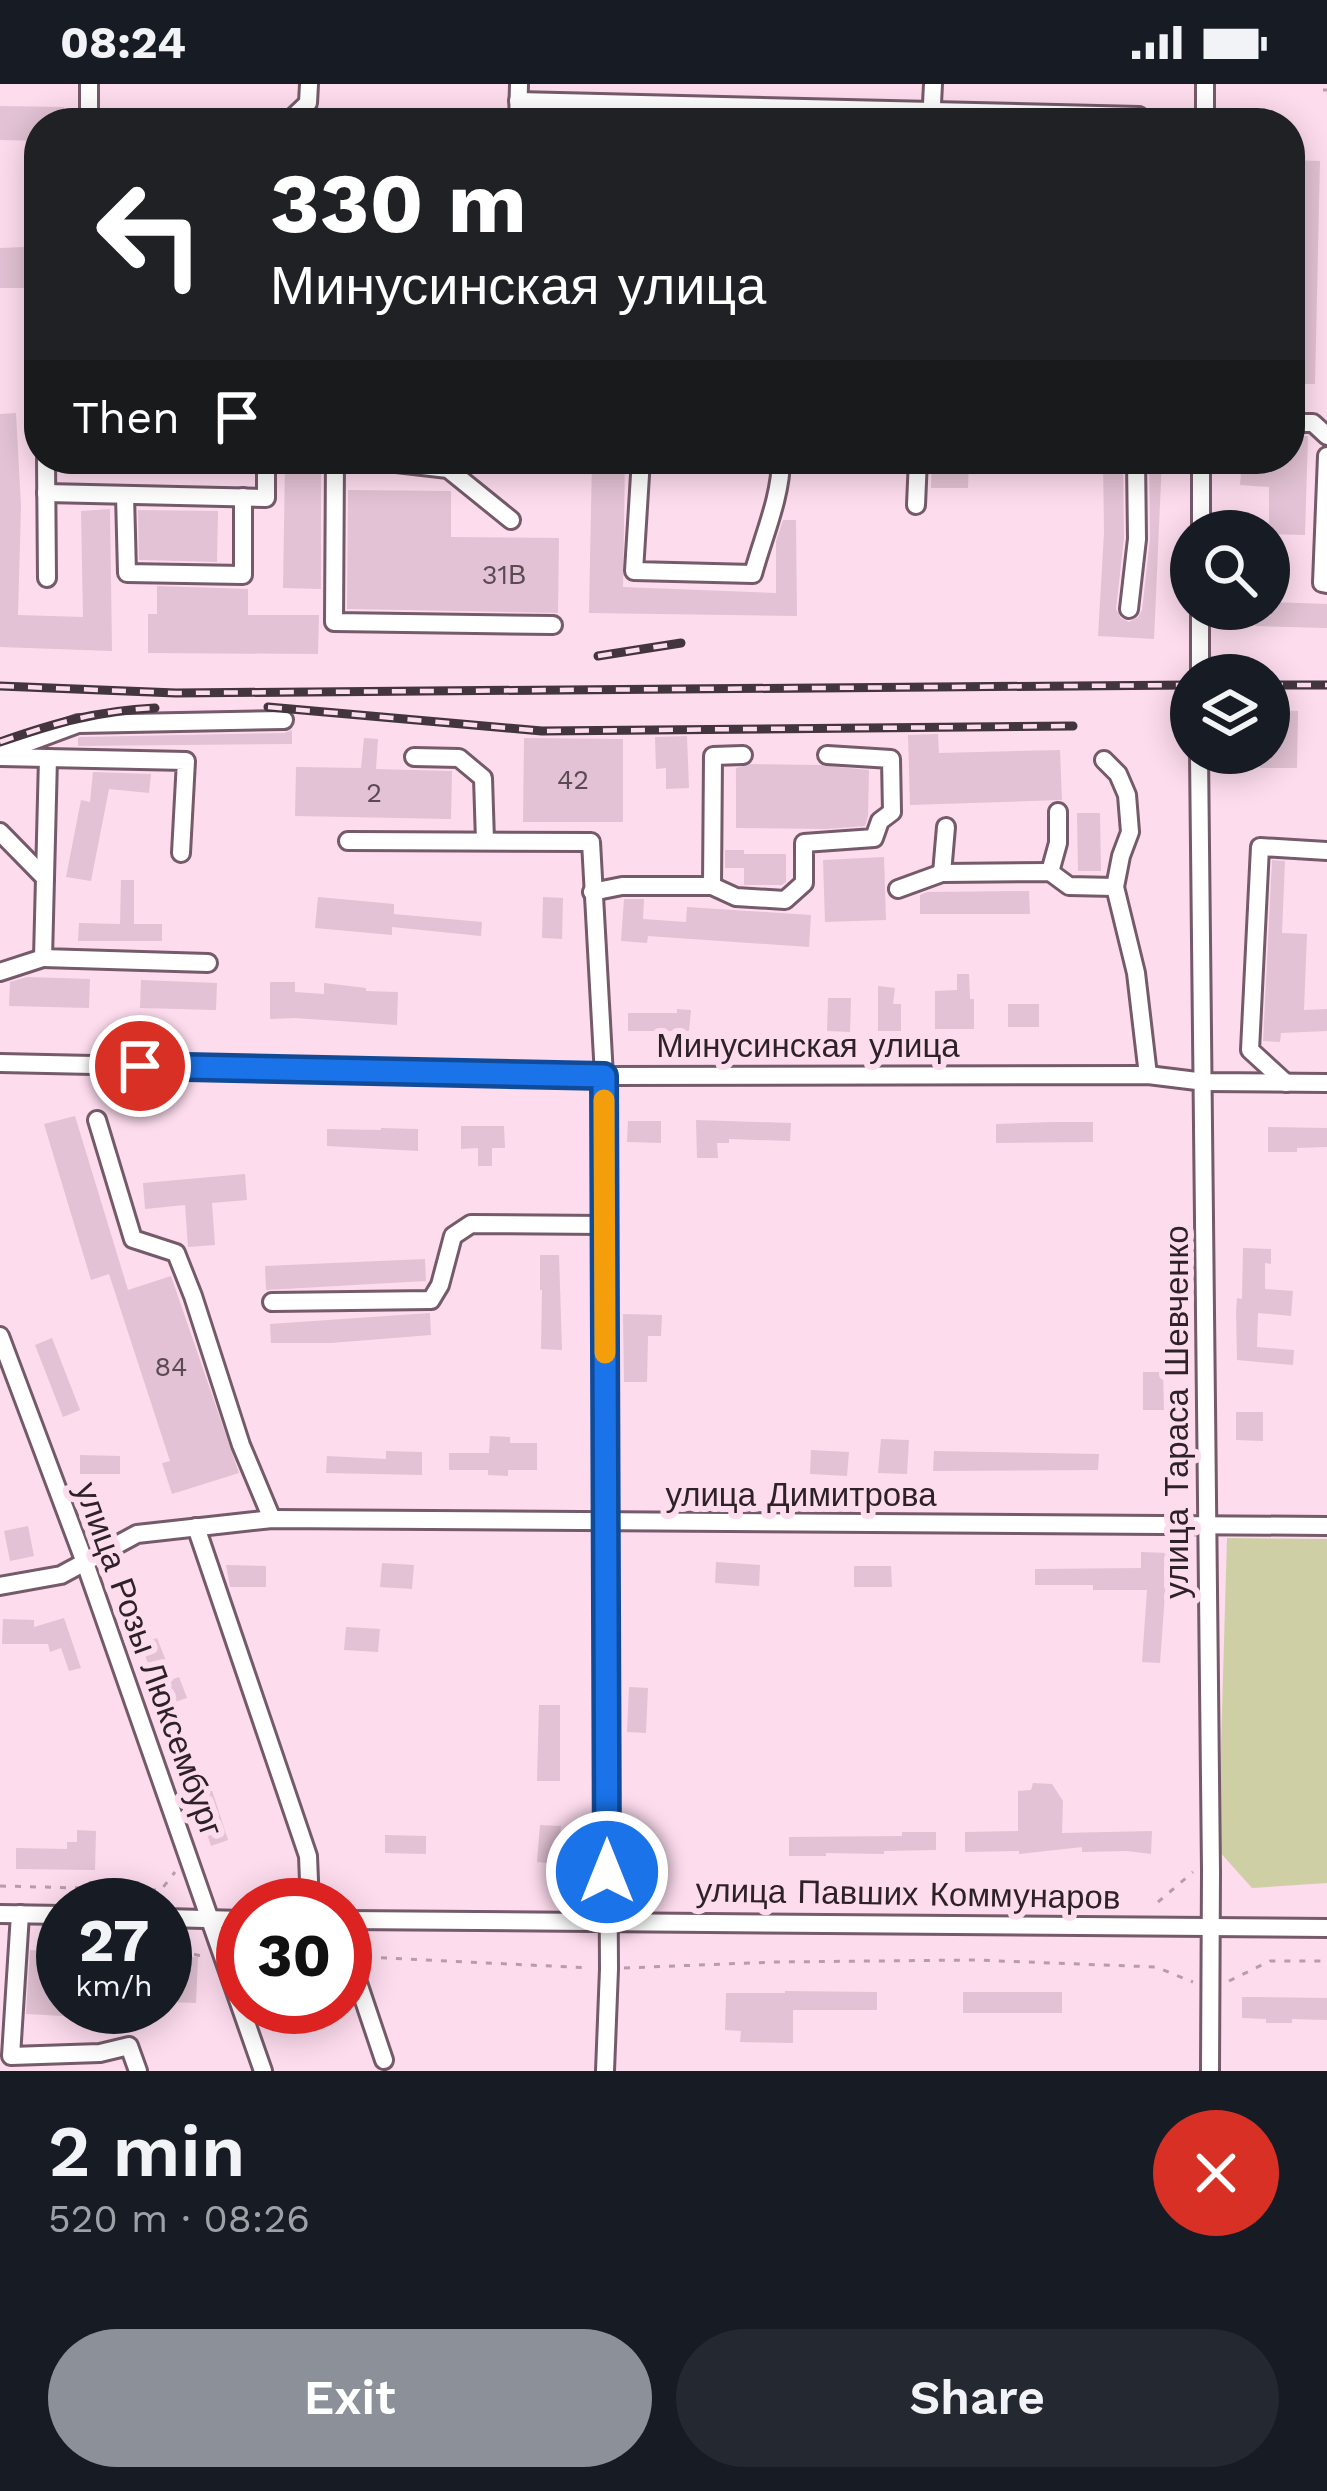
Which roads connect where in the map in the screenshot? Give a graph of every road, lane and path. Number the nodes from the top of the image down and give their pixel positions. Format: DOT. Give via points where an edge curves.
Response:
graph roads {
  1 [pos="518,93"];
  2 [pos="712,108"];
  3 [pos="1327,456"];
  4 [pos="46,474"];
  5 [pos="266,474"];
  6 [pos="335,474"];
  7 [pos="454,474"];
  8 [pos="639,474"];
  9 [pos="781,474"];
  10 [pos="917,474"];
  11 [pos="1136,474"];
  12 [pos="1202,474"];
  13 [pos="46,493"];
  14 [pos="125,495"];
  15 [pos="243,497"];
  16 [pos="916,505"];
  17 [pos="1201,510"];
  18 [pos="512,520"];
  19 [pos="47,578"];
  20 [pos="1327,584"];
  21 [pos="1130,609"];
  22 [pos="554,625"];
  23 [pos="284,720"];
  24 [pos="742,754"];
  25 [pos="0,755"];
  26 [pos="827,755"];
  27 [pos="414,757"];
  28 [pos="48,758"];
  29 [pos="1104,760"];
  30 [pos="1199,774"];
  31 [pos="1058,812"];
  32 [pos="946,827"];
  33 [pos="3,841"];
  34 [pos="348,841"];
  35 [pos="485,842"];
  36 [pos="1327,851"];
  37 [pos="181,853"];
  38 [pos="1050,872"];
  39 [pos="942,873"];
  40 [pos="45,878"];
  41 [pos="712,886"];
  42 [pos="1115,887"];
  43 [pos="898,889"];
  44 [pos="592,892"];
  45 [pos="43,958"];
  46 [pos="208,963"];
  47 [pos="0,972"];
  48 [pos="0,1063"];
  49 [pos="1148,1075"];
  50 [pos="604,1076"];
  51 [pos="1204,1082"];
  52 [pos="1286,1083"];
  53 [pos="1327,1083"];
  54 [pos="97,1120"];
  55 [pos="604,1225"];
  56 [pos="272,1302"];
  57 [pos="0,1336"];
  58 [pos="272,1519"];
  59 [pos="605,1523"];
  60 [pos="1207,1524"];
  61 [pos="1327,1526"];
  62 [pos="196,1527"];
  63 [pos="84,1560"];
  64 [pos="0,1586"];
  65 [pos="176,1871"];
  66 [pos="1194,1871"];
  67 [pos="309,1878"];
  68 [pos="0,1886"];
  69 [pos="1158,1902"];
  70 [pos="0,1914"];
  71 [pos="20,1914"];
  72 [pos="36,1914"];
  73 [pos="192,1919"];
  74 [pos="210,1919"];
  75 [pos="216,1919"];
  76 [pos="372,1920"];
  77 [pos="607,1920"];
  78 [pos="1210,1927"];
  79 [pos="1327,1928"];
  80 [pos="372,1952"];
  81 [pos="192,1953"];
  82 [pos="1327,1961"];
  83 [pos="609,1969"];
  84 [pos="212,1971"];
  85 [pos="1195,1983"];
  86 [pos="1222,1984"];
  87 [pos="372,2024"];
  88 [pos="384,2060"];
  89 [pos="15,2063"];
  90 [pos="138,2071"];
  91 [pos="263,2071"];
  92 [pos="605,2071"];
  93 [pos="1210,2071"];
  1 -- 2 [label="street"];
  3 -- 20 [label="street"];
  4 -- 13 [label="street"];
  5 -- 15 [label="street" via="266,498"];
  6 -- 22 [label="street" via="334,622"];
  7 -- 18 [label="street"];
  8 -- 9 [label="street" via="634,571 753,574"];
  10 -- 16 [label="street"];
  11 -- 21 [label="street"];
  12 -- 17 [label="street"];
  13 -- 14 [label="street"];
  13 -- 19 [label="street"];
  14 -- 15 [label="street"];
  14 -- 15 [label="street" via="127,573 243,574"];
  23 -- 25 [label="street" via="78,724"];
  24 -- 41 [label="street" via="713,756"];
  25 -- 28 [label="street"];
  26 -- 41 [label="street" via="891,759 892,812 874,838 804,843 804,883 785,900 736,897"];
  27 -- 35 [label="street" via="459,758 482,778"];
  28 -- 37 [label="street" via="186,761"];
  28 -- 40 [label="street"];
  29 -- 42 [label="street" via="1129,808"];
  30 -- 51 [label="street, улица Тараса Шевченко"];
  31 -- 38 [label="street"];
  32 -- 39 [label="street"];
  33 -- 40 [label="street"];
  34 -- 35 [label="street"];
  35 -- 44 [label="street" via="591,842"];
  36 -- 52 [label="street" via="1260,847 1250,1050"];
  38 -- 39 [label="street"];
  38 -- 42 [label="street" via="1069,886"];
  39 -- 43 [label="street"];
  40 -- 45 [label="street"];
  41 -- 44 [label="street"];
  42 -- 49 [label="street"];
  44 -- 50 [label="street"];
  45 -- 46 [label="street"];
  45 -- 47 [label="street"];
  48 -- 50 [label="street, Минусинская улица"];
  49 -- 50 [label="street, Минусинская улица"];
  49 -- 51 [label="street, Минусинская улица"];
  50 -- 55 [label="street"];
  51 -- 52 [label="street, Минусинская улица"];
  51 -- 60 [label="street, улица Тараса Шевченко"];
  52 -- 53 [label="street, Минусинская улица"];
  54 -- 58 [label="street" via="133,1239 176,1253"];
  55 -- 56 [label="street" via="471,1224 453,1236 431,1300"];
  55 -- 59 [label="street"];
  57 -- 63 [label="street, улица Розы Люксембург"];
  58 -- 59 [label="street, улица Димитрова"];
  58 -- 62 [label="street, улица Димитрова"];
  59 -- 60 [label="street, улица Димитрова"];
  59 -- 77 [label="street"];
  60 -- 61 [label="street, улица Димитрова"];
  60 -- 78 [label="street, улица Тараса Шевченко"];
  62 -- 63 [label="street, улица Димитрова" via="137,1534"];
  62 -- 67 [label="street"];
  63 -- 64 [label="street, улица Димитрова" via="61,1575"];
  63 -- 74 [label="street, улица Розы Люксембург"];
  65 -- 68 [label="path" via="161,1890"];
  66 -- 69 [label="path"];
  70 -- 71 [label="street"];
  71 -- 72 [label="street"];
  71 -- 89 [label="street"];
  73 -- 74 [label="street"];
  74 -- 75 [label="street"];
  74 -- 91 [label="street, улица Розы Люксембург"];
  76 -- 77 [label="street, улица Павших Коммунаров"];
  77 -- 78 [label="street, улица Павших Коммунаров"];
  77 -- 83 [label="street"];
  78 -- 79 [label="street, улица Павших Коммунаров"];
  78 -- 93 [label="street, улица Тараса Шевченко"];
  80 -- 83 [label="path"];
  81 -- 84 [label="path" via="204,1955"];
  82 -- 86 [label="path" via="1270,1961"];
  83 -- 85 [label="path" via="975,1960 1156,1967"];
  83 -- 92 [label="street"];
  87 -- 88 [label="street"];
  89 -- 90 [label="street" via="129,2046"];
}
